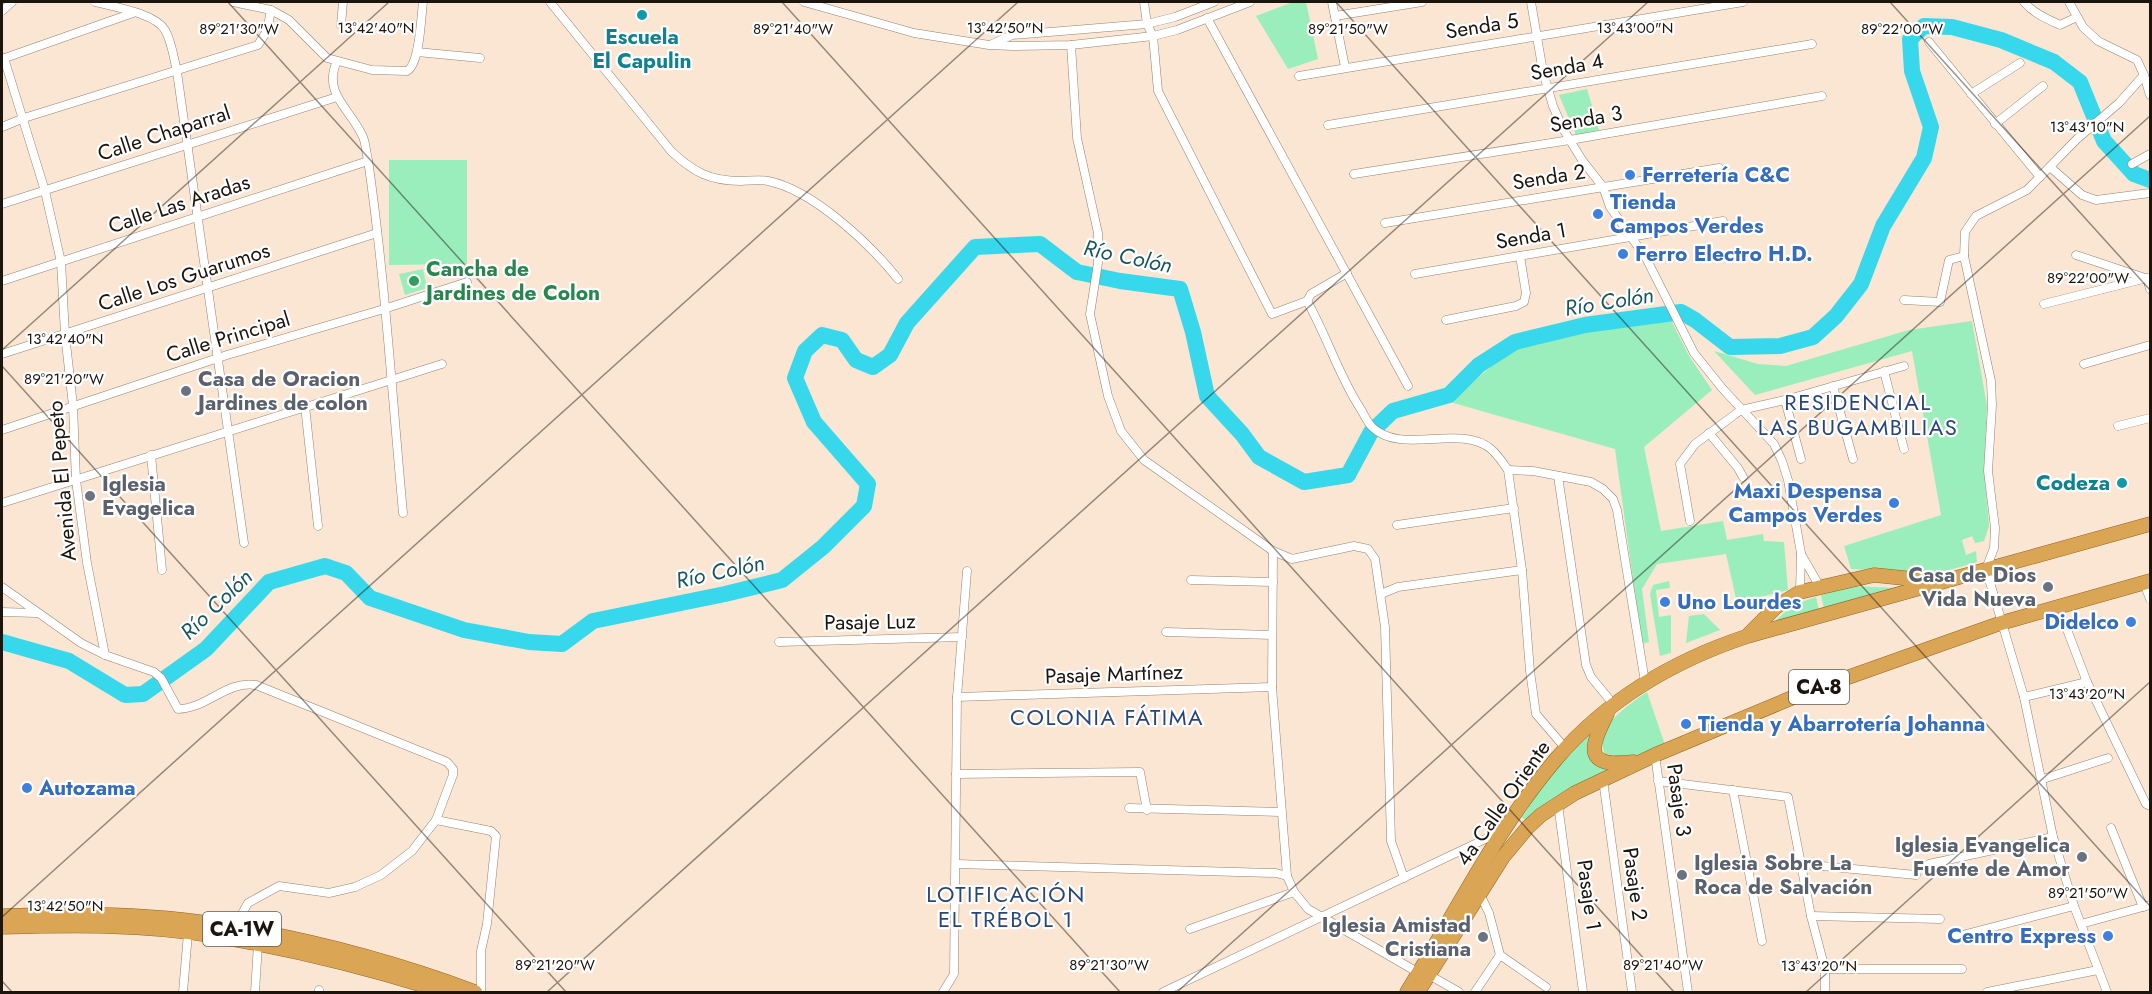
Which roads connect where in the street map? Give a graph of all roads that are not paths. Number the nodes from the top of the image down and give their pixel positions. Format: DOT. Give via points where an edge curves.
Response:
graph roads {
  1 [pos="12,2"];
  2 [pos="95,2"];
  3 [pos="233,2"];
  4 [pos="343,2"];
  5 [pos="423,2"];
  6 [pos="550,2"];
  7 [pos="804,2"];
  8 [pos="1143,2"];
  9 [pos="1214,2"];
  10 [pos="1250,2"];
  11 [pos="1332,2"];
  12 [pos="1422,2"];
  13 [pos="1531,2"];
  14 [pos="1743,2"];
  15 [pos="2024,2"];
  16 [pos="2069,2"];
  17 [pos="271,10"];
  18 [pos="2,11"];
  19 [pos="133,12"];
  20 [pos="1335,16"];
  21 [pos="2077,17"];
  22 [pos="1207,18"];
  23 [pos="1147,24"];
  24 [pos="341,25"];
  25 [pos="1153,36"];
  26 [pos="1538,36"];
  27 [pos="1929,42"];
  28 [pos="1812,44"];
  29 [pos="988,45"];
  30 [pos="1071,45"];
  31 [pos="417,52"];
  32 [pos="3,58"];
  33 [pos="480,58"];
  34 [pos="337,61"];
  35 [pos="2020,63"];
  36 [pos="1345,67"];
  37 [pos="177,72"];
  38 [pos="2144,75"];
  39 [pos="1299,76"];
  40 [pos="2043,86"];
  41 [pos="1548,89"];
  42 [pos="1971,94"];
  43 [pos="2151,95"];
  44 [pos="1822,96"];
  45 [pos="337,97"];
  46 [pos="24,118"];
  47 [pos="1995,124"];
  48 [pos="1328,126"];
  49 [pos="2,127"];
  50 [pos="1570,140"];
  51 [pos="188,144"];
  52 [pos="2151,154"];
  53 [pos="368,161"];
  54 [pos="2132,164"];
  55 [pos="2050,166"];
  56 [pos="1719,168"];
  57 [pos="1354,174"];
  58 [pos="2040,177"];
  59 [pos="1603,187"];
  60 [pos="45,191"];
  61 [pos="2151,193"];
  62 [pos="2,204"];
  63 [pos="198,217"];
  64 [pos="1723,221"];
  65 [pos="1385,223"];
  66 [pos="377,233"];
  67 [pos="1631,237"];
  68 [pos="2076,255"];
  69 [pos="1520,256"];
  70 [pos="1964,256"];
  71 [pos="61,262"];
  72 [pos="1347,273"];
  73 [pos="1415,274"];
  74 [pos="898,279"];
  75 [pos="2149,279"];
  76 [pos="2,281"];
  77 [pos="467,282"];
  78 [pos="208,289"];
  79 [pos="2151,289"];
  80 [pos="1904,300"];
  81 [pos="1307,301"];
  82 [pos="2044,304"];
  83 [pos="384,309"];
  84 [pos="1446,320"];
  85 [pos="66,334"];
  86 [pos="2151,345"];
  87 [pos="2,354"];
  88 [pos="218,358"];
  89 [pos="442,364"];
  90 [pos="2084,364"];
  91 [pos="1904,366"];
  92 [pos="1884,371"];
  93 [pos="390,380"];
  94 [pos="1408,386"];
  95 [pos="1833,386"];
  96 [pos="1785,400"];
  97 [pos="73,406"];
  98 [pos="306,406"];
  99 [pos="1741,410"];
  100 [pos="2151,418"];
  101 [pos="2118,426"];
  102 [pos="2,430"];
  103 [pos="228,431"];
  104 [pos="1709,433"];
  105 [pos="1904,449"];
  106 [pos="152,455"];
  107 [pos="1801,459"];
  108 [pos="1853,459"];
  109 [pos="1509,470"];
  110 [pos="1558,476"];
  111 [pos="1743,477"];
  112 [pos="76,480"];
  113 [pos="2,504"];
  114 [pos="1514,508"];
  115 [pos="403,513"];
  116 [pos="1690,521"];
  117 [pos="2151,524"];
  118 [pos="1397,525"];
  119 [pos="318,526"];
  120 [pos="244,543"];
  121 [pos="1273,551"];
  122 [pos="1801,554"];
  123 [pos="1986,569"];
  124 [pos="162,570"];
  125 [pos="1522,570"];
  126 [pos="967,571"];
  127 [pos="1191,580"];
  128 [pos="1273,582"];
  129 [pos="1938,582"];
  130 [pos="2147,582"];
  131 [pos="2,587"];
  132 [pos="1820,587"];
  133 [pos="1800,592"];
  134 [pos="1381,594"];
  135 [pos="2151,599"];
  136 [pos="2058,606"];
  137 [pos="2,612"];
  138 [pos="37,614"];
  139 [pos="2001,623"];
  140 [pos="1166,632"];
  141 [pos="1272,635"];
  142 [pos="1748,636"];
  143 [pos="962,637"];
  144 [pos="779,642"];
  145 [pos="105,655"];
  146 [pos="1646,682"];
  147 [pos="2087,682"];
  148 [pos="1272,687"];
  149 [pos="957,697"];
  150 [pos="2024,697"];
  151 [pos="1611,707"];
  152 [pos="1566,749"];
  153 [pos="1648,758"];
  154 [pos="2108,758"];
  155 [pos="956,774"];
  156 [pos="1604,780"];
  157 [pos="2040,780"];
  158 [pos="1658,781"];
  159 [pos="1733,790"];
  160 [pos="1558,803"];
  161 [pos="2151,806"];
  162 [pos="1129,808"];
  163 [pos="1147,810"];
  164 [pos="1281,812"];
  165 [pos="436,820"];
  166 [pos="2111,828"];
  167 [pos="1504,831"];
  168 [pos="2053,837"];
  169 [pos="956,864"];
  170 [pos="1801,864"];
  171 [pos="1929,864"];
  172 [pos="1916,875"];
  173 [pos="1287,876"];
  174 [pos="1404,878"];
  175 [pos="1294,892"];
  176 [pos="1480,894"];
  177 [pos="2074,906"];
  178 [pos="2148,906"];
  179 [pos="2,916"];
  180 [pos="1811,916"];
  181 [pos="1320,917"];
  182 [pos="1940,919"];
  183 [pos="2081,924"];
  184 [pos="2,927"];
  185 [pos="234,928"];
  186 [pos="1190,929"];
  187 [pos="188,933"];
  188 [pos="1951,938"];
  189 [pos="1762,941"];
  190 [pos="258,944"];
  191 [pos="1500,955"];
  192 [pos="1825,969"];
  193 [pos="1962,969"];
  194 [pos="2098,970"];
  195 [pos="1424,974"];
  196 [pos="1546,987"];
  197 [pos="183,993"];
  198 [pos="255,993"];
  199 [pos="445,993"];
  200 [pos="475,993"];
  201 [pos="481,993"];
  202 [pos="943,993"];
  203 [pos="1163,993"];
  204 [pos="1407,993"];
  205 [pos="1418,993"];
  206 [pos="1459,993"];
  207 [pos="1475,993"];
  208 [pos="1583,993"];
  209 [pos="1632,993"];
  210 [pos="1688,993"];
  211 [pos="1825,993"];
  212 [pos="1987,993"];
  213 [pos="2107,993"];
  1 -- 18 [label="street"];
  2 -- 19 [label="street"];
  3 -- 17 [label="street"];
  4 -- 24 [label="street"];
  5 -- 31 [label="street"];
  6 -- 74 [label="street" via="671,152 686,165 705,177 767,180 798,190 857,235"];
  7 -- 29 [label="street" via="914,33"];
  8 -- 23 [label="street"];
  9 -- 23 [label="street"];
  10 -- 22 [label="street"];
  11 -- 20 [label="street"];
  12 -- 20 [label="street"];
  13 -- 26 [label="street"];
  14 -- 26 [label="street, Senda 5"];
  15 -- 21 [label="street" via="2060,25"];
  16 -- 21 [label="street"];
  17 -- 34 [label="street" via="289,20 327,58"];
  17 -- 37 [label="street" via="267,32 258,45"];
  19 -- 32 [label="street"];
  19 -- 37 [label="street" via="149,17 166,32"];
  20 -- 36 [label="street"];
  21 -- 38 [label="street" via="2098,40 2137,60"];
  22 -- 25 [label="street"];
  22 -- 72 [label="street"];
  23 -- 25 [label="street"];
  23 -- 29 [label="street" via="1012,34"];
  25 -- 30 [label="street"];
  25 -- 81 [label="street" via="1158,91 1272,314"];
  26 -- 36 [label="street, Senda 5"];
  26 -- 41 [label="street"];
  27 -- 42 [label="street"];
  28 -- 41 [label="street, Senda 4"];
  29 -- 30 [label="street"];
  30 -- 121 [label="street" via="1077,138 1098,233 1090,314 1108,396 1121,431 1144,460"];
  31 -- 33 [label="street"];
  31 -- 34 [label="street" via="407,71 372,70"];
  32 -- 46 [label="street, Avenida El Pepeto"];
  34 -- 45 [label="street" via="332,85"];
  35 -- 42 [label="street"];
  36 -- 39 [label="street, Senda 5"];
  37 -- 46 [label="street"];
  37 -- 51 [label="street"];
  38 -- 43 [label="street"];
  38 -- 55 [label="street"];
  40 -- 47 [label="street"];
  41 -- 48 [label="street, Senda 4"];
  41 -- 50 [label="street"];
  42 -- 47 [label="street"];
  44 -- 50 [label="street, Senda 3"];
  45 -- 51 [label="street, Calle Chaparral"];
  45 -- 53 [label="street" via="364,139"];
  46 -- 49 [label="street"];
  46 -- 60 [label="street, Avenida El Pepeto"];
  47 -- 58 [label="street"];
  50 -- 57 [label="street, Senda 3"];
  50 -- 59 [label="street"];
  51 -- 60 [label="street, Calle Chaparral"];
  51 -- 63 [label="street"];
  52 -- 54 [label="street"];
  53 -- 63 [label="street, Calle Las Aradas"];
  53 -- 66 [label="street"];
  55 -- 58 [label="street"];
  55 -- 61 [label="street" via="2082,195 2096,200"];
  56 -- 59 [label="street, Senda 2"];
  58 -- 70 [label="street" via="2027,190 1976,216 1965,232"];
  59 -- 65 [label="street, Senda 2"];
  59 -- 67 [label="street" via="1610,207"];
  60 -- 62 [label="street, Calle Chaparral"];
  60 -- 71 [label="street, Avenida El Pepeto"];
  63 -- 71 [label="street, Calle Las Aradas"];
  63 -- 78 [label="street"];
  64 -- 67 [label="street, Senda 1"];
  66 -- 78 [label="street, Calle Los Guarumos"];
  66 -- 83 [label="street"];
  67 -- 69 [label="street, Senda 1"];
  67 -- 99 [label="street" via="1646,258 1694,353"];
  68 -- 75 [label="street"];
  69 -- 73 [label="street, Senda 1"];
  69 -- 84 [label="street" via="1524,302"];
  70 -- 80 [label="street" via="1949,260 1940,302"];
  70 -- 123 [label="street" via="1991,381 1988,471 1995,528 1994,548"];
  71 -- 76 [label="street, Calle Las Aradas"];
  71 -- 85 [label="street, Avenida El Pepeto"];
  72 -- 81 [label="street" via="1311,294"];
  72 -- 94 [label="street"];
  75 -- 79 [label="street"];
  75 -- 82 [label="street"];
  77 -- 83 [label="street, Calle Principal"];
  78 -- 85 [label="street, Calle Los Guarumos"];
  78 -- 88 [label="street"];
  81 -- 109 [label="street" via="1347,388 1372,426 1386,436 1479,442"];
  83 -- 88 [label="street, Calle Principal"];
  83 -- 93 [label="street"];
  85 -- 87 [label="street, Calle Los Guarumos"];
  85 -- 97 [label="street, Avenida El Pepeto"];
  86 -- 90 [label="street"];
  88 -- 97 [label="street, Calle Principal"];
  88 -- 103 [label="street"];
  89 -- 93 [label="street"];
  91 -- 92 [label="street"];
  92 -- 95 [label="street"];
  92 -- 105 [label="street"];
  93 -- 98 [label="street"];
  93 -- 115 [label="street"];
  95 -- 96 [label="street"];
  95 -- 108 [label="street"];
  96 -- 99 [label="street"];
  96 -- 107 [label="street"];
  97 -- 102 [label="street, Calle Principal"];
  97 -- 112 [label="street, Avenida El Pepeto"];
  98 -- 103 [label="street"];
  98 -- 119 [label="street"];
  99 -- 104 [label="street"];
  99 -- 122 [label="street" via="1774,444 1782,462"];
  100 -- 101 [label="street"];
  103 -- 106 [label="street"];
  103 -- 120 [label="street"];
  104 -- 111 [label="street"];
  104 -- 116 [label="street" via="1688,451 1680,464"];
  106 -- 112 [label="street"];
  106 -- 124 [label="street"];
  109 -- 110 [label="street"];
  109 -- 114 [label="street"];
  110 -- 146 [label="street" via="1591,482 1613,499"];
  110 -- 151 [label="street" via="1586,665"];
  112 -- 113 [label="street"];
  112 -- 145 [label="street, Avenida El Pepeto"];
  114 -- 118 [label="street"];
  114 -- 125 [label="street"];
  117 -- 123 [label="highway, 4a Calle Oriente / CA-8"];
  121 -- 128 [label="street"];
  121 -- 134 [label="street" via="1292,559 1354,546 1368,549 1376,559"];
  122 -- 132 [label="street"];
  122 -- 133 [label="street"];
  123 -- 129 [label="highway, 4a Calle Oriente / CA-8"];
  123 -- 139 [label="street"];
  125 -- 134 [label="street" via="1398,587"];
  125 -- 152 [label="street" via="1536,714"];
  126 -- 143 [label="street"];
  127 -- 128 [label="street"];
  128 -- 141 [label="street"];
  129 -- 132 [label="highway" via="1874,575"];
  129 -- 142 [label="highway, 4a Calle Oriente / CA-8"];
  130 -- 135 [label="street"];
  130 -- 136 [label="highway, 4a Calle Oriente / CA-8"];
  131 -- 138 [label="street"];
  132 -- 133 [label="highway"];
  133 -- 142 [label="highway" via="1776,608"];
  134 -- 174 [label="street" via="1391,841"];
  136 -- 139 [label="highway, 4a Calle Oriente / CA-8"];
  136 -- 147 [label="street"];
  137 -- 138 [label="street"];
  138 -- 145 [label="street"];
  139 -- 150 [label="street"];
  139 -- 153 [label="highway, 4a Calle Oriente / CA-8" via="1801,694"];
  140 -- 141 [label="street"];
  141 -- 148 [label="street"];
  142 -- 146 [label="highway, 4a Calle Oriente / CA-8" via="1700,653"];
  143 -- 144 [label="street, Pasaje Luz"];
  143 -- 149 [label="street"];
  145 -- 165 [label="street" via="154,672 181,709 245,683 256,685 447,762 453,775"];
  146 -- 151 [label="highway, 4a Calle Oriente / CA-8"];
  147 -- 150 [label="street"];
  147 -- 161 [label="street" via="2146,804"];
  148 -- 149 [label="street, Pasaje Martínez"];
  148 -- 164 [label="street"];
  149 -- 155 [label="street"];
  150 -- 157 [label="street"];
  151 -- 152 [label="highway, 4a Calle Oriente / CA-8"];
  151 -- 153 [label="highway" via="1594,742 1594,754 1599,759 1619,763"];
  152 -- 167 [label="highway, 4a Calle Oriente / CA-8"];
  153 -- 156 [label="highway, 4a Calle Oriente / CA-8"];
  153 -- 158 [label="street, Pasaje 3"];
  154 -- 157 [label="street"];
  155 -- 163 [label="street" via="1140,772"];
  155 -- 169 [label="street"];
  156 -- 160 [label="highway, 4a Calle Oriente / CA-8"];
  156 -- 209 [label="street, Pasaje 2"];
  157 -- 168 [label="street"];
  158 -- 159 [label="street"];
  158 -- 210 [label="street, Pasaje 3"];
  159 -- 170 [label="street" via="1788,797"];
  159 -- 189 [label="street"];
  160 -- 176 [label="highway, 4a Calle Oriente / CA-8" via="1517,839"];
  160 -- 208 [label="street, Pasaje 1"];
  162 -- 163 [label="street"];
  163 -- 164 [label="street"];
  164 -- 173 [label="street"];
  165 -- 185 [label="street" via="412,851 381,875 355,887 328,893 279,886 248,903"];
  165 -- 201 [label="street" via="491,831 496,837 481,951"];
  166 -- 178 [label="street"];
  167 -- 174 [label="street"];
  167 -- 195 [label="highway, 4a Calle Oriente / CA-8"];
  168 -- 171 [label="street"];
  168 -- 177 [label="street"];
  169 -- 173 [label="street"];
  169 -- 202 [label="street" via="954,974"];
  170 -- 172 [label="street"];
  170 -- 180 [label="street"];
  173 -- 175 [label="street"];
  174 -- 181 [label="street"];
  175 -- 181 [label="street"];
  175 -- 186 [label="street"];
  176 -- 191 [label="street"];
  176 -- 195 [label="highway, 4a Calle Oriente / CA-8"];
  177 -- 183 [label="street"];
  177 -- 188 [label="street"];
  178 -- 183 [label="street"];
  179 -- 185 [label="highway, CA-1W" via="118,916"];
  180 -- 182 [label="street"];
  180 -- 192 [label="street"];
  181 -- 195 [label="street"];
  181 -- 203 [label="street"];
  183 -- 194 [label="street"];
  184 -- 187 [label="highway, CA-1W" via="94,926"];
  185 -- 200 [label="highway, CA-1W" via="367,957"];
  187 -- 190 [label="highway, CA-1W"];
  187 -- 197 [label="street"];
  190 -- 198 [label="street"];
  190 -- 199 [label="highway, CA-1W" via="350,964"];
  191 -- 196 [label="street"];
  191 -- 207 [label="street"];
  192 -- 193 [label="street"];
  192 -- 211 [label="street"];
  194 -- 212 [label="street"];
  194 -- 213 [label="street"];
  195 -- 204 [label="highway, 4a Calle Oriente / CA-8"];
  195 -- 205 [label="highway, 4a Calle Oriente / CA-8"];
  195 -- 206 [label="street"];
}
